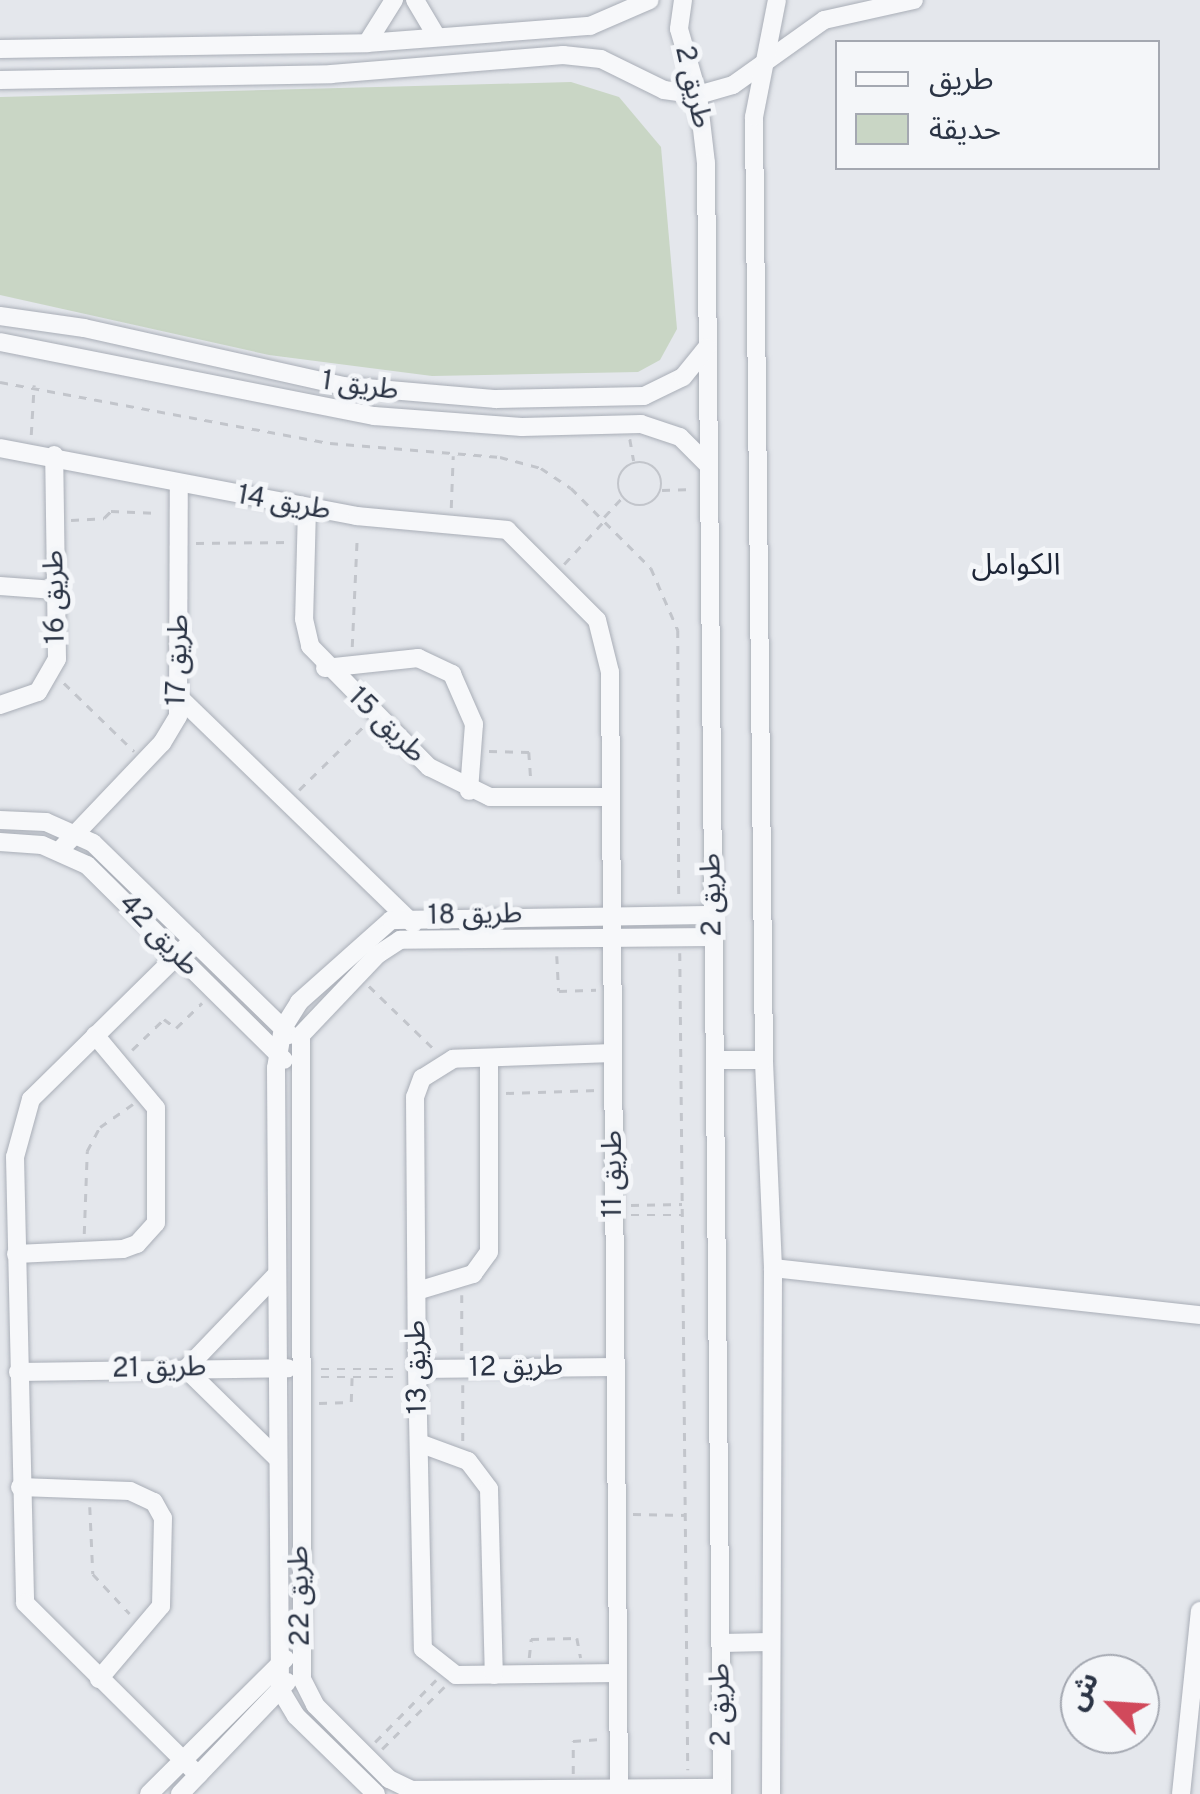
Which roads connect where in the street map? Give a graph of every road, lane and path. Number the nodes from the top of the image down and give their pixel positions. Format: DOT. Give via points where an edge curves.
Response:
graph roads {
  1 [pos="394,0"];
  2 [pos="415,0"];
  3 [pos="650,0"];
  4 [pos="683,0"];
  5 [pos="777,0"];
  6 [pos="914,0"];
  7 [pos="438,38"];
  8 [pos="367,43"];
  9 [pos="260,45"];
  10 [pos="0,49"];
  11 [pos="767,58"];
  12 [pos="260,76"];
  13 [pos="0,80"];
  14 [pos="698,96"];
  15 [pos="0,316"];
  16 [pos="0,342"];
  17 [pos="708,346"];
  18 [pos="0,382"];
  19 [pos="34,384"];
  20 [pos="628,424"];
  21 [pos="0,448"];
  22 [pos="30,452"];
  23 [pos="454,454"];
  24 [pos="54,455"];
  25 [pos="634,462"];
  26 [pos="709,466"];
  27 [pos="180,484"];
  28 [pos="709,489"];
  29 [pos="661,490"];
  30 [pos="622,498"];
  31 [pos="306,508"];
  32 [pos="180,514"];
  33 [pos="358,516"];
  34 [pos="604,519"];
  35 [pos="55,521"];
  36 [pos="450,522"];
  37 [pos="306,542"];
  38 [pos="180,543"];
  39 [pos="556,572"];
  40 [pos="0,586"];
  41 [pos="56,590"];
  42 [pos="352,664"];
  43 [pos="325,668"];
  44 [pos="52,672"];
  45 [pos="181,698"];
  46 [pos="0,705"];
  47 [pos="375,716"];
  48 [pos="472,750"];
  49 [pos="145,761"];
  50 [pos="469,791"];
  51 [pos="610,796"];
  52 [pos="531,799"];
  53 [pos="288,802"];
  54 [pos="0,820"];
  55 [pos="76,832"];
  56 [pos="0,842"];
  57 [pos="60,850"];
  58 [pos="611,915"];
  59 [pos="679,915"];
  60 [pos="714,915"];
  61 [pos="406,918"];
  62 [pos="714,936"];
  63 [pos="680,937"];
  64 [pos="428,938"];
  65 [pos="556,938"];
  66 [pos="612,938"];
  67 [pos="193,940"];
  68 [pos="178,955"];
  69 [pos="357,975"];
  70 [pos="612,990"];
  71 [pos="213,992"];
  72 [pos="283,1028"];
  73 [pos="94,1035"];
  74 [pos="298,1043"];
  75 [pos="613,1053"];
  76 [pos="276,1054"];
  77 [pos="489,1058"];
  78 [pos="446,1060"];
  79 [pos="715,1060"];
  80 [pos="764,1060"];
  81 [pos="121,1062"];
  82 [pos="297,1070"];
  83 [pos="613,1090"];
  84 [pos="490,1093"];
  85 [pos="149,1094"];
  86 [pos="682,1204"];
  87 [pos="614,1210"];
  88 [pos="682,1214"];
  89 [pos="84,1251"];
  90 [pos="16,1254"];
  91 [pos="773,1268"];
  92 [pos="277,1274"];
  93 [pos="417,1291"];
  94 [pos="1200,1315"];
  95 [pos="616,1367"];
  96 [pos="277,1368"];
  97 [pos="186,1369"];
  98 [pos="18,1372"];
  99 [pos="299,1373"];
  100 [pos="418,1373"];
  101 [pos="352,1377"];
  102 [pos="300,1403"];
  103 [pos="419,1443"];
  104 [pos="278,1458"];
  105 [pos="20,1488"];
  106 [pos="90,1488"];
  107 [pos="642,1514"];
  108 [pos="685,1514"];
  109 [pos="1200,1611"];
  110 [pos="146,1629"];
  111 [pos="770,1642"];
  112 [pos="721,1643"];
  113 [pos="302,1657"];
  114 [pos="278,1663"];
  115 [pos="450,1673"];
  116 [pos="529,1674"];
  117 [pos="582,1674"];
  118 [pos="618,1674"];
  119 [pos="494,1675"];
  120 [pos="99,1679"];
  121 [pos="280,1689"];
  122 [pos="619,1739"];
  123 [pos="367,1757"];
  124 [pos="183,1760"];
  125 [pos="198,1774"];
  126 [pos="688,1789"];
  127 [pos="574,1790"];
  128 [pos="722,1791"];
  129 [pos="619,1792"];
  130 [pos="420,1793"];
  131 [pos="149,1794"];
  132 [pos="180,1794"];
  133 [pos="376,1794"];
  134 [pos="771,1794"];
  135 [pos="1181,1794"];
  1 -- 8 [label="street"];
  2 -- 7 [label="street"];
  3 -- 7 [label="street" via="590,26"];
  4 -- 14 [label="street, طريق 2" via="679,29"];
  5 -- 11 [label="street, طريق 2"];
  6 -- 11 [label="street" via="824,20"];
  7 -- 8 [label="street"];
  8 -- 9 [label="street"];
  9 -- 10 [label="street"];
  9 -- 12 [label="street"];
  11 -- 14 [label="street" via="734,85"];
  11 -- 80 [label="street, طريق 2" via="754,117"];
  12 -- 13 [label="street"];
  12 -- 14 [label="street" via="587,56 664,90"];
  14 -- 17 [label="street, طريق 2" via="706,163"];
  15 -- 17 [label="street, طريق 1" via="84,328 292,378 496,400 644,396 683,377"];
  16 -- 20 [label="street, طريق 1" via="374,416 472,425"];
  17 -- 26 [label="street, طريق 2"];
  18 -- 19 [label="path"];
  19 -- 22 [label="path"];
  19 -- 23 [label="path" via="297,438"];
  20 -- 25 [label="path"];
  20 -- 26 [label="street, طريق 1" via="680,437"];
  21 -- 22 [label="street, طريق 14"];
  22 -- 24 [label="street, طريق 14"];
  23 -- 34 [label="path" via="541,468"];
  23 -- 36 [label="path"];
  24 -- 27 [label="street, طريق 14"];
  24 -- 35 [label="street, طريق 16"];
  25 -- 29 [label="path" via="653,466"];
  25 -- 30 [label="path" via="618,477"];
  26 -- 28 [label="street, طريق 2"];
  27 -- 31 [label="street, طريق 14"];
  27 -- 32 [label="street, طريق 17"];
  28 -- 29 [label="path"];
  28 -- 60 [label="street, طريق 2"];
  29 -- 30 [label="path" via="644,506"];
  30 -- 34 [label="path"];
  31 -- 33 [label="street, طريق 14"];
  31 -- 37 [label="street, طريق 15"];
  32 -- 35 [label="path" via="111,510 104,518"];
  32 -- 38 [label="street, طريق 17"];
  33 -- 36 [label="street, طريق 14"];
  33 -- 42 [label="path"];
  34 -- 39 [label="path"];
  34 -- 59 [label="path" via="651,568 678,630"];
  35 -- 41 [label="street, طريق 16"];
  36 -- 39 [label="street, طريق 14" via="507,530"];
  37 -- 38 [label="path"];
  37 -- 43 [label="street, طريق 15" via="306,632"];
  38 -- 45 [label="street, طريق 17"];
  39 -- 51 [label="street, طريق 11" via="588,605 604,636"];
  40 -- 41 [label="street"];
  41 -- 44 [label="street, طريق 16"];
  42 -- 43 [label="street"];
  42 -- 48 [label="street" via="418,658 452,674 471,706"];
  43 -- 47 [label="street, طريق 15"];
  44 -- 46 [label="street, طريق 16" via="38,692"];
  44 -- 49 [label="path"];
  45 -- 49 [label="street, طريق 17" via="172,731"];
  45 -- 53 [label="street"];
  47 -- 50 [label="street, طريق 15" via="429,767"];
  47 -- 53 [label="path"];
  48 -- 50 [label="street"];
  48 -- 52 [label="path" via="529,752"];
  49 -- 55 [label="street, طريق 17"];
  50 -- 52 [label="street, طريق 15"];
  51 -- 52 [label="street, طريق 15"];
  51 -- 58 [label="street, طريق 11"];
  53 -- 61 [label="street"];
  54 -- 55 [label="street" via="46,822"];
  55 -- 57 [label="street, طريق 17"];
  55 -- 67 [label="street, طريق 42"];
  56 -- 57 [label="street, طريق 42"];
  57 -- 68 [label="street, طريق 42" via="100,876"];
  58 -- 59 [label="street, طريق 18"];
  58 -- 61 [label="street, طريق 18"];
  58 -- 66 [label="street, طريق 11"];
  59 -- 60 [label="street, طريق 18"];
  60 -- 62 [label="street, طريق 2"];
  61 -- 64 [label="street"];
  61 -- 72 [label="street, طريق 18" via="363,940 299,1002"];
  62 -- 63 [label="street, طريق 18"];
  62 -- 79 [label="street, طريق 2"];
  63 -- 66 [label="street, طريق 18"];
  63 -- 86 [label="path"];
  64 -- 65 [label="street, طريق 18"];
  64 -- 69 [label="street, طريق 18" via="387,946"];
  65 -- 66 [label="street, طريق 18"];
  65 -- 70 [label="path" via="560,990"];
  66 -- 70 [label="street, طريق 11"];
  67 -- 68 [label="street"];
  67 -- 72 [label="street, طريق 42"];
  68 -- 71 [label="street, طريق 42"];
  68 -- 73 [label="street"];
  69 -- 74 [label="street, طريق 18"];
  69 -- 78 [label="path"];
  70 -- 75 [label="street, طريق 11"];
  71 -- 76 [label="street, طريق 42"];
  71 -- 81 [label="path" via="176,1028 164,1019"];
  72 -- 74 [label="street, طريق 42"];
  72 -- 76 [label="street, طريق 22"];
  73 -- 81 [label="street"];
  73 -- 90 [label="street" via="47,1081 20,1121"];
  74 -- 82 [label="street, طريق 22"];
  75 -- 77 [label="street"];
  75 -- 83 [label="street, طريق 11"];
  76 -- 82 [label="street, طريق 42"];
  76 -- 92 [label="street, طريق 22"];
  77 -- 78 [label="street"];
  77 -- 84 [label="street"];
  78 -- 93 [label="street, طريق 13" via="428,1070 415,1097"];
  79 -- 80 [label="street"];
  79 -- 112 [label="street, طريق 2"];
  80 -- 91 [label="street, طريق 2"];
  81 -- 85 [label="street"];
  82 -- 99 [label="street, طريق 22"];
  83 -- 84 [label="path"];
  83 -- 87 [label="street, طريق 11"];
  84 -- 93 [label="street" via="489,1252 472,1274"];
  85 -- 89 [label="path" via="109,1118 86,1150"];
  85 -- 89 [label="street" via="160,1153 156,1223 137,1244"];
  86 -- 87 [label="path"];
  86 -- 88 [label="path"];
  87 -- 88 [label="path"];
  87 -- 95 [label="street, طريق 11"];
  88 -- 108 [label="path"];
  89 -- 90 [label="street"];
  90 -- 98 [label="street"];
  91 -- 94 [label="street"];
  91 -- 111 [label="street, طريق 2"];
  92 -- 96 [label="street, طريق 22"];
  92 -- 97 [label="street"];
  93 -- 100 [label="street, طريق 13"];
  95 -- 100 [label="street, طريق 12"];
  95 -- 118 [label="street, طريق 11"];
  96 -- 97 [label="street, طريق 21"];
  96 -- 99 [label="street, طريق 21"];
  96 -- 104 [label="street, طريق 22"];
  97 -- 98 [label="street, طريق 21"];
  97 -- 104 [label="street"];
  98 -- 105 [label="street"];
  99 -- 100 [label="path"];
  99 -- 101 [label="path"];
  99 -- 102 [label="street, طريق 22"];
  100 -- 101 [label="path"];
  100 -- 103 [label="street, طريق 13"];
  101 -- 102 [label="path" via="352,1402"];
  102 -- 113 [label="street, طريق 22"];
  103 -- 115 [label="street, طريق 13" via="421,1636 423,1649"];
  103 -- 119 [label="street" via="468,1462 488,1489"];
  104 -- 114 [label="street, طريق 22"];
  105 -- 106 [label="street"];
  105 -- 120 [label="street" via="25,1602"];
  106 -- 110 [label="path" via="93,1574"];
  106 -- 110 [label="street" via="143,1496 163,1518 163,1596"];
  107 -- 108 [label="path"];
  108 -- 126 [label="path"];
  109 -- 135 [label="street"];
  110 -- 120 [label="street"];
  111 -- 112 [label="street"];
  111 -- 134 [label="street, طريق 2"];
  112 -- 128 [label="street, طريق 2"];
  113 -- 114 [label="street"];
  113 -- 121 [label="street"];
  113 -- 123 [label="street, طريق 22" via="308,1698"];
  114 -- 121 [label="street, طريق 22"];
  114 -- 124 [label="street"];
  115 -- 119 [label="street"];
  115 -- 123 [label="path"];
  115 -- 123 [label="path"];
  116 -- 117 [label="street"];
  116 -- 117 [label="path" via="531,1639 576,1638"];
  116 -- 119 [label="street"];
  117 -- 118 [label="street"];
  118 -- 122 [label="street, طريق 11"];
  120 -- 124 [label="street"];
  121 -- 125 [label="street"];
  121 -- 133 [label="street" via="296,1716"];
  122 -- 127 [label="path" via="573,1741"];
  122 -- 129 [label="street, طريق 11"];
  123 -- 130 [label="street, طريق 22" via="389,1779"];
  124 -- 125 [label="street"];
  124 -- 131 [label="street"];
  125 -- 132 [label="street"];
  126 -- 128 [label="street, طريق 22"];
  126 -- 129 [label="street, طريق 22"];
  127 -- 129 [label="street, طريق 22"];
  127 -- 130 [label="street, طريق 22"];
}
